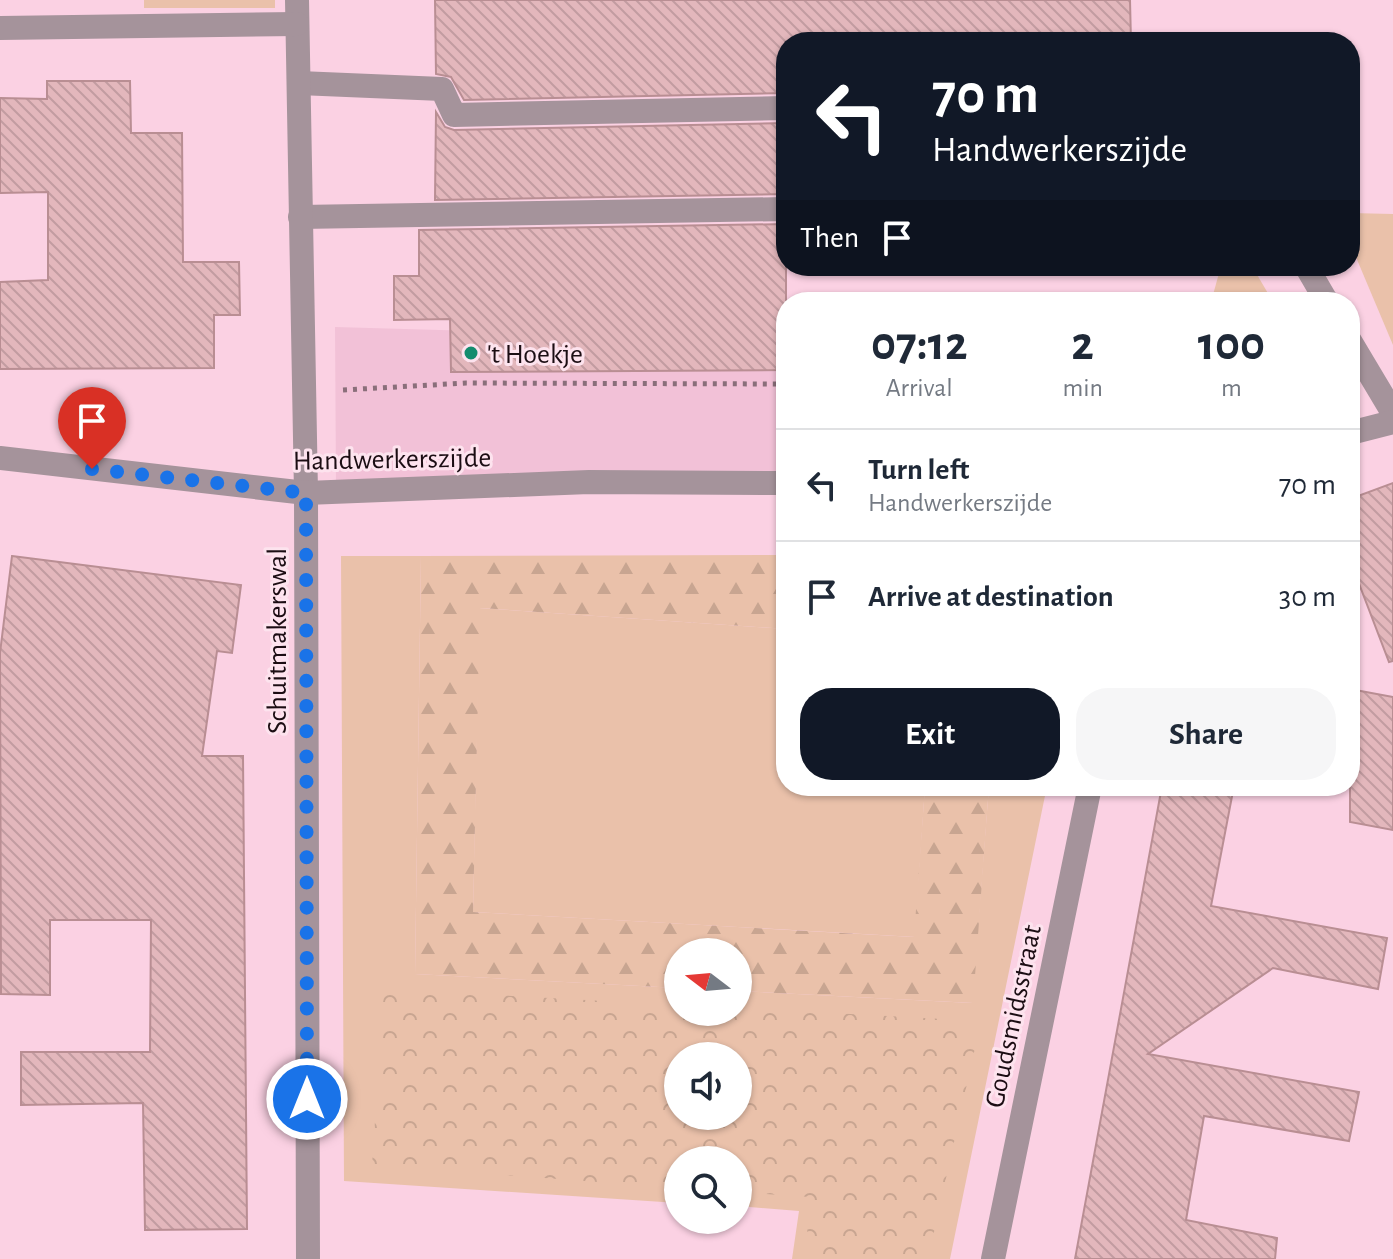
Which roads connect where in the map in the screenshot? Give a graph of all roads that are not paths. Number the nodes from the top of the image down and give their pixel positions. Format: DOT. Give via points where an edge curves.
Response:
graph roads {
  1 [pos="297,12"];
  2 [pos="0,28"];
  3 [pos="299,83"];
  4 [pos="776,108"];
  5 [pos="776,209"];
  6 [pos="300,217"];
  7 [pos="1360,358"];
  8 [pos="1393,413"];
  9 [pos="1393,422"];
  10 [pos="1360,430"];
  11 [pos="0,458"];
  12 [pos="776,483"];
  13 [pos="306,493"];
  14 [pos="1088,796"];
  15 [pos="308,1259"];
  16 [pos="993,1259"];
  1 -- 2 [label="street, Schuitmakerswal"];
  1 -- 3 [label="street, Schuitmakerswal"];
  3 -- 4 [label="street" via="442,89 454,115"];
  3 -- 6 [label="street, Schuitmakerswal"];
  5 -- 6 [label="street"];
  6 -- 13 [label="street, Schuitmakerswal"];
  7 -- 8 [label="street"];
  9 -- 10 [label="street"];
  11 -- 13 [label="street, Handwerkerszijde"];
  12 -- 13 [label="street, Handwerkerszijde" via="589,482"];
  13 -- 15 [label="street, Schuitmakerswal"];
  14 -- 16 [label="street, Goudsmidsstraat"];
}
